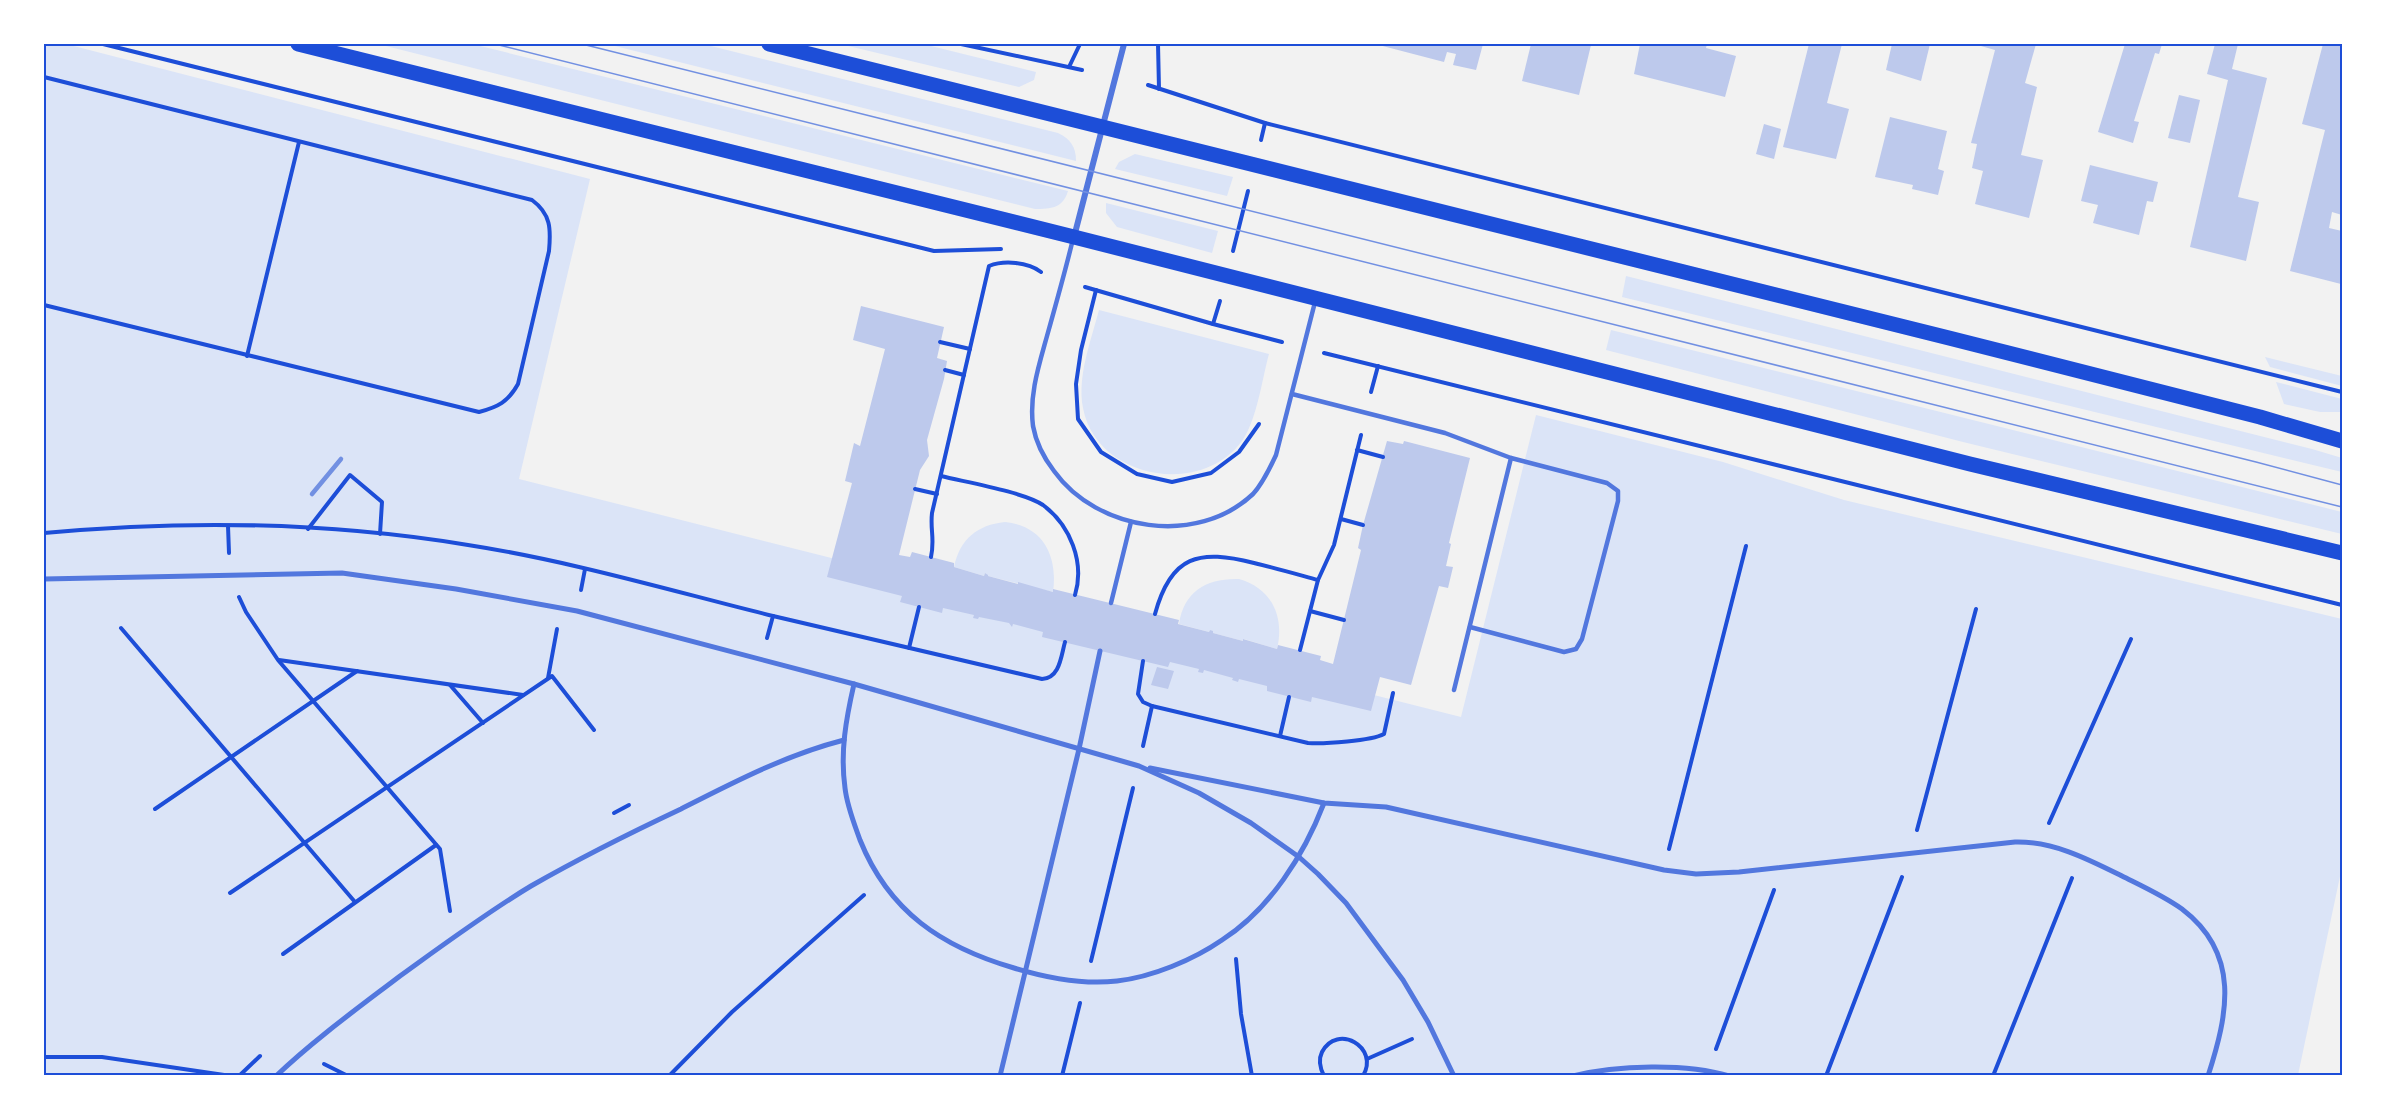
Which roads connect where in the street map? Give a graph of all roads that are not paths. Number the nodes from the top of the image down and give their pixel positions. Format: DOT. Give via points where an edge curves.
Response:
graph roads {
  1 [pos="297,44"];
  2 [pos="769,44"];
  3 [pos="1124,44"];
  4 [pos="1102,127"];
  5 [pos="1074,237"];
  6 [pos="1316,299"];
  7 [pos="1292,394"];
  8 [pos="2343,441"];
  9 [pos="1511,458"];
  10 [pos="1131,522"];
  11 [pos="2343,553"];
  12 [pos="44,579"];
  13 [pos="1111,603"];
  14 [pos="1470,627"];
  15 [pos="1100,651"];
  16 [pos="854,684"];
  17 [pos="1454,690"];
  18 [pos="844,740"];
  19 [pos="1079,749"];
  20 [pos="1139,766"];
  21 [pos="1324,804"];
  22 [pos="1299,857"];
  23 [pos="1025,972"];
  24 [pos="276,1076"];
  25 [pos="999,1076"];
  26 [pos="1454,1076"];
  27 [pos="1573,1076"];
  28 [pos="1729,1076"];
  29 [pos="2208,1076"];
  1 -- 5 [label="main road"];
  2 -- 4 [label="main road"];
  3 -- 4 [label="street"];
  4 -- 5 [label="street"];
  4 -- 8 [label="main road" via="2041,361"];
  5 -- 6 [label="main road"];
  5 -- 10 [label="lane" via="1036,375 1033,426 1039,445 1061,481 1085,502"];
  6 -- 7 [label="lane"];
  6 -- 11 [label="main road" via="1970,464"];
  7 -- 9 [label="lane" via="1445,433"];
  7 -- 10 [label="lane" via="1276,454 1253,493 1213,518 1190,524"];
  9 -- 14 [label="lane"];
  9 -- 14 [label="lane" via="1607,483 1618,491 1618,501 1582,639 1576,649 1564,652"];
  10 -- 13 [label="lane"];
  12 -- 16 [label="street" via="342,573 560,608"];
  14 -- 17 [label="lane"];
  15 -- 19 [label="street"];
  16 -- 18 [label="street"];
  16 -- 19 [label="street"];
  18 -- 23 [label="street" via="842,760 852,818 881,880 912,918 933,934 962,950"];
  18 -- 24 [label="street" via="788,758 656,820 530,887 357,1008"];
  19 -- 20 [label="street"];
  19 -- 23 [label="street"];
  20 -- 21 [label="street"];
  20 -- 22 [label="street" via="1199,793"];
  21 -- 22 [label="street"];
  21 -- 29 [label="street" via="1386,807 1664,870 1718,874 2015,842 2040,843 2139,884 2180,908 2215,944 2226,1004"];
  22 -- 23 [label="street" via="1271,895 1224,939 1175,964 1118,981 1086,982"];
  22 -- 26 [label="street" via="1346,903 1403,980"];
  23 -- 25 [label="street"];
  27 -- 28 [label="street" via="1682,1068"];
}
